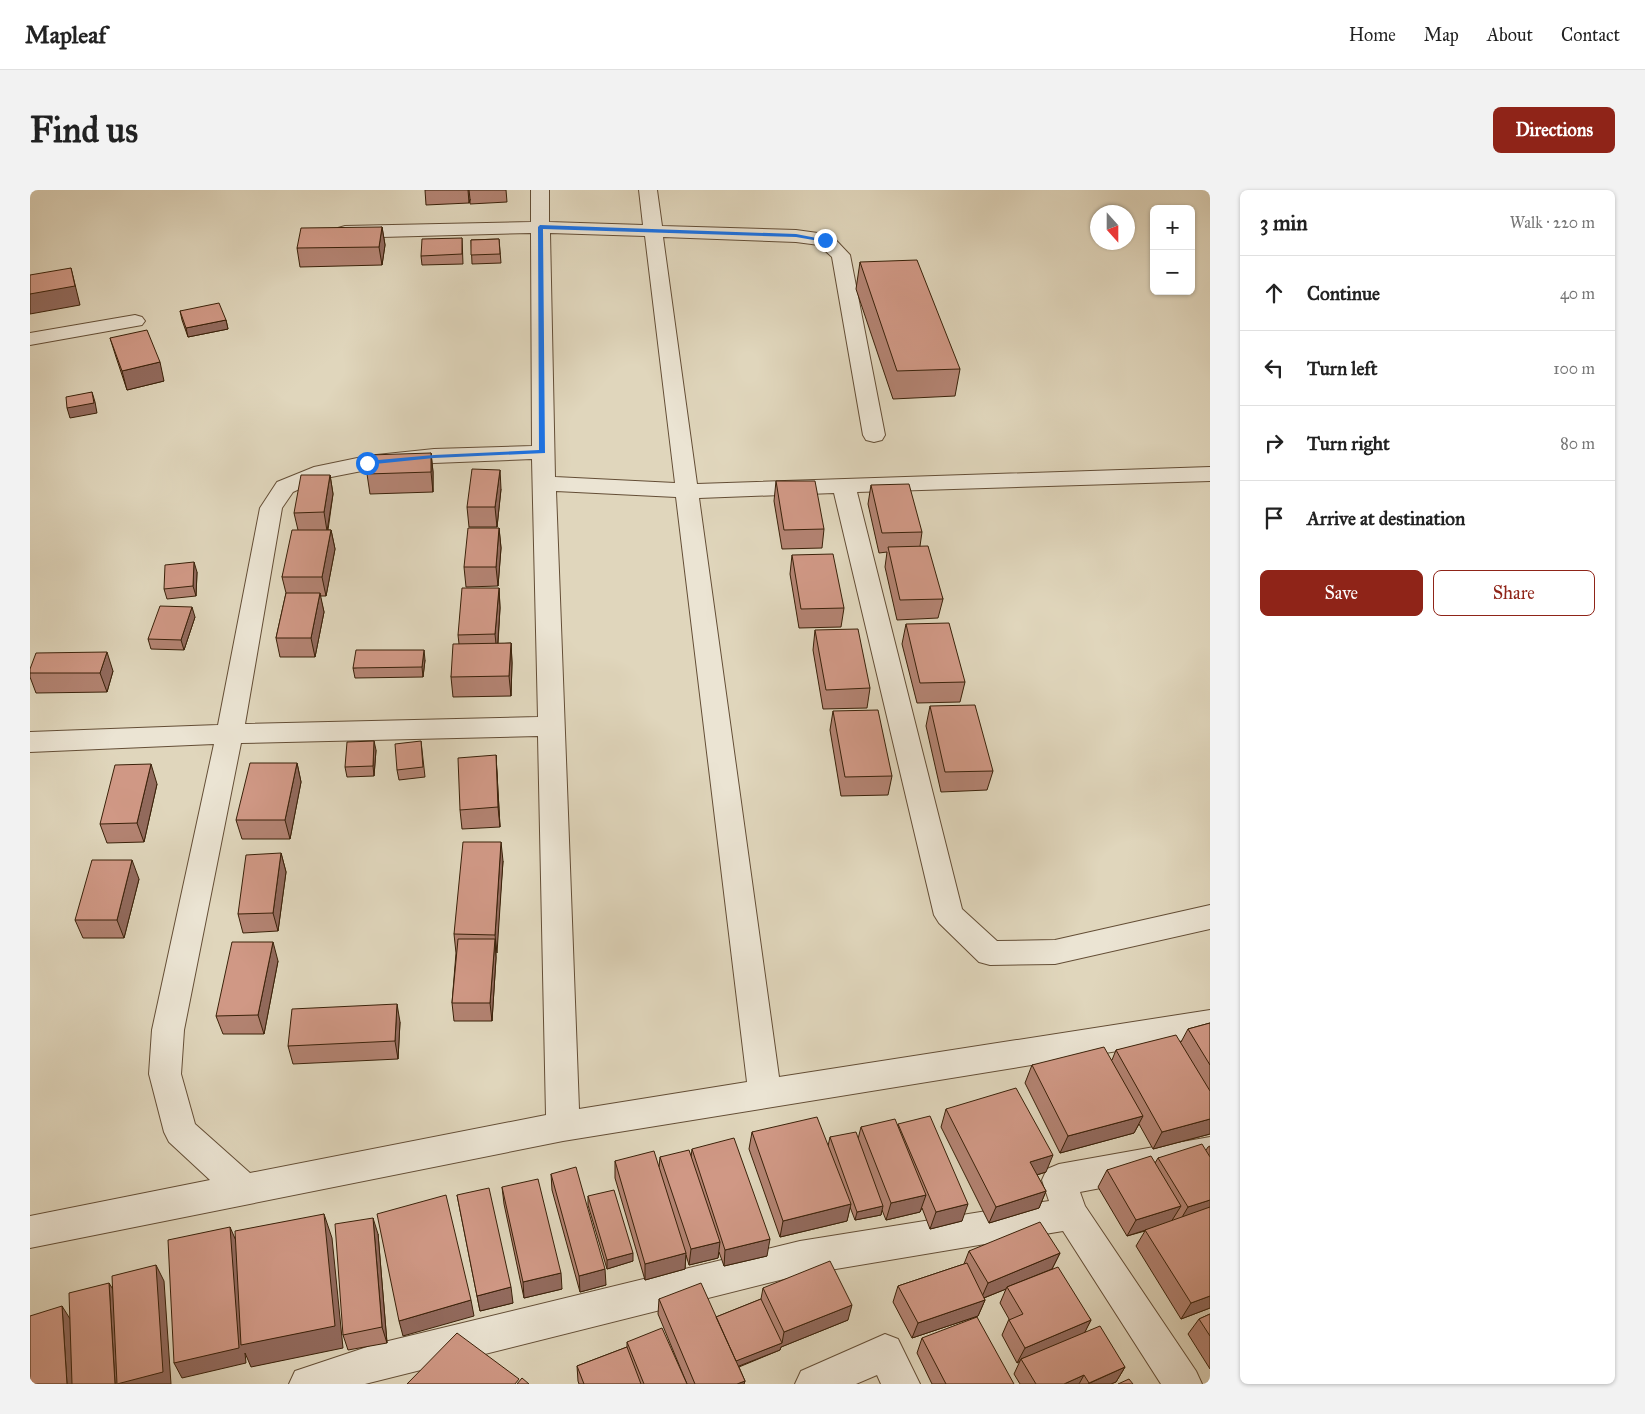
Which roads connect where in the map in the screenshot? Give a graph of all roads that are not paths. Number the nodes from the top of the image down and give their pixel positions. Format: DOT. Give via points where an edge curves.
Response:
graph roads {
  1 [pos="540,190"];
  2 [pos="648,190"];
  3 [pos="540,227"];
  4 [pos="654,232"];
  5 [pos="328,233"];
  6 [pos="135,321"];
  7 [pos="30,339"];
  8 [pos="874,435"];
  9 [pos="543,452"];
  10 [pos="1210,474"];
  11 [pos="544,483"];
  12 [pos="844,486"];
  13 [pos="687,491"];
  14 [pos="551,726"];
  15 [pos="230,734"];
  16 [pos="30,742"];
  17 [pos="1210,917"];
  18 [pos="1210,1023"];
  19 [pos="765,1094"];
  20 [pos="563,1126"];
  21 [pos="1210,1152"];
  22 [pos="245,1190"];
  23 [pos="1071,1214"];
  24 [pos="30,1232"];
  25 [pos="367,1373"];
  26 [pos="308,1384"];
  27 [pos="814,1384"];
  28 [pos="901,1384"];
  29 [pos="1183,1384"];
  1 -- 3 [label="street"];
  2 -- 4 [label="street"];
  3 -- 4 [label="street"];
  3 -- 5 [label="street"];
  3 -- 9 [label="street"];
  4 -- 8 [label="street" via="796,236 825,240 841,255"];
  4 -- 13 [label="street"];
  6 -- 7 [label="street"];
  9 -- 11 [label="street"];
  9 -- 15 [label="street" via="434,456 367,463 314,474 285,487 271,508"];
  10 -- 12 [label="street"];
  11 -- 13 [label="street"];
  11 -- 14 [label="street"];
  12 -- 13 [label="street"];
  12 -- 17 [label="street" via="948,916 990,953 1054,952"];
  13 -- 19 [label="street"];
  14 -- 15 [label="street"];
  14 -- 20 [label="street"];
  15 -- 16 [label="street"];
  15 -- 22 [label="street" via="168,1030 165,1074 181,1132"];
  18 -- 19 [label="street"];
  19 -- 20 [label="street"];
  20 -- 22 [label="street"];
  21 -- 23 [label="street" via="1060,1180"];
  22 -- 24 [label="street"];
  23 -- 25 [label="street" via="800,1258"];
  23 -- 29 [label="street"];
  25 -- 26 [label="street"];
  27 -- 28 [label="street" via="885,1352"];
}
